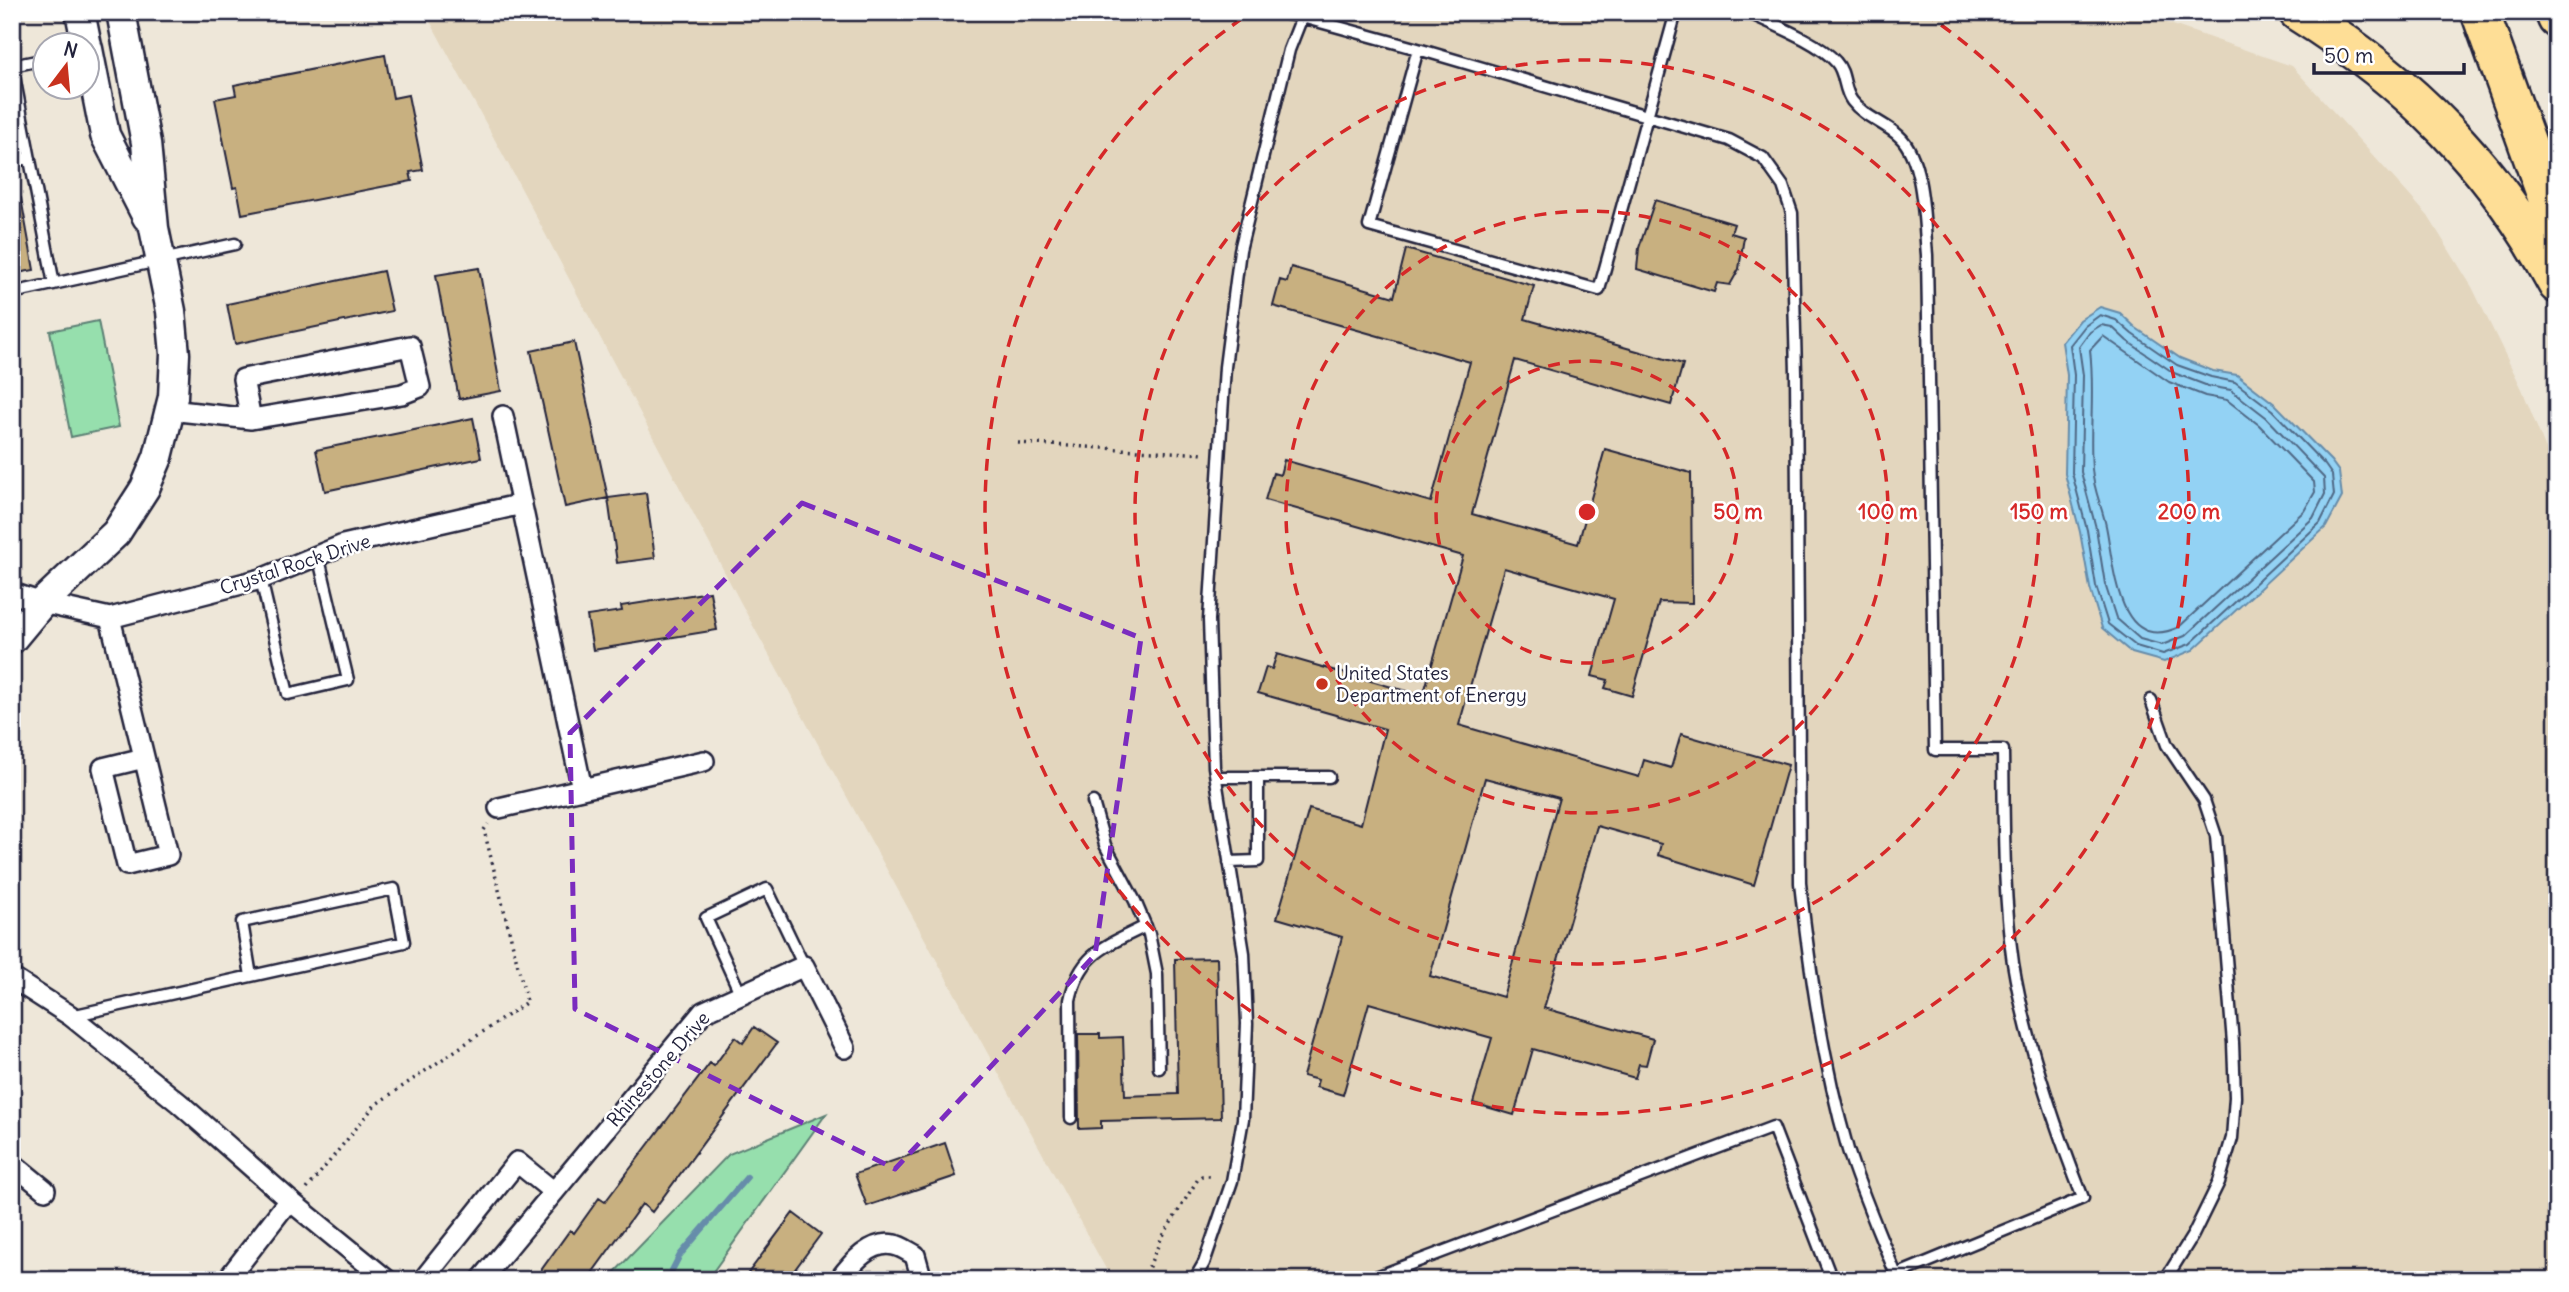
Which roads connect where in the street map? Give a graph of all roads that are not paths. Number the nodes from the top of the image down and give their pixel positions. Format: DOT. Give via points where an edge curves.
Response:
graph roads {
  1 [pos="80,12"];
  2 [pos="121,12"];
  3 [pos="1277,12"];
  4 [pos="1676,12"];
  5 [pos="1747,12"];
  6 [pos="2298,12"];
  7 [pos="2480,12"];
  8 [pos="2554,12"];
  9 [pos="1297,15"];
  10 [pos="2557,19"];
  11 [pos="84,32"];
  12 [pos="1418,49"];
  13 [pos="32,62"];
  14 [pos="12,66"];
  15 [pos="98,102"];
  16 [pos="1648,116"];
  17 [pos="17,118"];
  18 [pos="30,158"];
  19 [pos="12,161"];
  20 [pos="2557,226"];
  21 [pos="154,228"];
  22 [pos="235,244"];
  23 [pos="159,261"];
  24 [pos="54,284"];
  25 [pos="2557,284"];
  26 [pos="12,293"];
  27 [pos="170,410"];
  28 [pos="503,416"];
  29 [pos="251,419"];
  30 [pos="522,504"];
  31 [pos="318,555"];
  32 [pos="261,579"];
  33 [pos="12,593"];
  34 [pos="42,603"];
  35 [pos="110,618"];
  36 [pos="12,639"];
  37 [pos="2151,700"];
  38 [pos="144,758"];
  39 [pos="705,761"];
  40 [pos="1216,777"];
  41 [pos="1258,777"];
  42 [pos="1329,777"];
  43 [pos="582,789"];
  44 [pos="1093,802"];
  45 [pos="499,808"];
  46 [pos="1229,862"];
  47 [pos="1146,926"];
  48 [pos="804,966"];
  49 [pos="251,976"];
  50 [pos="12,978"];
  51 [pos="741,995"];
  52 [pos="71,1016"];
  53 [pos="845,1048"];
  54 [pos="1159,1069"];
  55 [pos="1071,1118"];
  56 [pos="12,1163"];
  57 [pos="45,1190"];
  58 [pos="554,1192"];
  59 [pos="292,1202"];
  60 [pos="1897,1277"];
  61 [pos="227,1280"];
  62 [pos="387,1280"];
  63 [pos="424,1280"];
  64 [pos="481,1280"];
  65 [pos="839,1280"];
  66 [pos="922,1280"];
  67 [pos="1194,1280"];
  68 [pos="1367,1280"];
  69 [pos="1832,1280"];
  70 [pos="1883,1280"];
  71 [pos="2165,1280"];
  1 -- 11 [label="street"];
  2 -- 21 [label="street" via="146,143"];
  3 -- 9 [label="lane"];
  4 -- 16 [label="lane"];
  5 -- 60 [label="lane" via="1837,62 1853,103 1902,139 1913,160 1927,254 1935,750 2003,750 2006,895 2014,964 2044,1086 2083,1198"];
  6 -- 25 [label="highway" via="2370,61 2428,109 2505,201"];
  7 -- 20 [label="highway"];
  8 -- 10 [label="highway"];
  9 -- 12 [label="lane"];
  9 -- 40 [label="lane" via="1240,250 1224,367 1209,620"];
  12 -- 16 [label="lane"];
  12 -- 16 [label="lane" via="1369,226 1599,290"];
  13 -- 14 [label="lane"];
  14 -- 17 [label="lane"];
  15 -- 21 [label="street" via="105,135"];
  16 -- 60 [label="lane" via="1729,140 1763,158 1783,186 1792,213 1800,883 1810,970 1849,1152"];
  17 -- 18 [label="lane"];
  18 -- 19 [label="lane"];
  18 -- 24 [label="lane"];
  21 -- 23 [label="street"];
  22 -- 23 [label="lane"];
  23 -- 24 [label="lane"];
  23 -- 27 [label="street" via="175,354"];
  24 -- 26 [label="lane"];
  27 -- 29 [label="street"];
  27 -- 34 [label="street" via="158,457 116,533"];
  28 -- 30 [label="street"];
  29 -- 29 [label="street" via="402,394 420,387 410,346 243,379"];
  30 -- 31 [label="street, Crystal Rock Drive" via="343,545"];
  30 -- 43 [label="street"];
  31 -- 32 [label="street, Crystal Rock Drive"];
  31 -- 32 [label="lane" via="348,680 288,694"];
  32 -- 35 [label="street, Crystal Rock Drive"];
  33 -- 34 [label="street, Crystal Rock Drive"];
  34 -- 35 [label="street, Crystal Rock Drive"];
  34 -- 36 [label="street"];
  35 -- 38 [label="street"];
  37 -- 71 [label="lane" via="2167,744 2204,800 2216,836 2235,1097 2232,1138 2219,1182"];
  38 -- 38 [label="street" via="168,855 127,865 103,768"];
  39 -- 43 [label="street"];
  40 -- 41 [label="lane"];
  40 -- 46 [label="lane"];
  41 -- 42 [label="lane"];
  41 -- 46 [label="lane" via="1258,861"];
  43 -- 45 [label="street"];
  44 -- 47 [label="lane" via="1105,845"];
  46 -- 67 [label="lane" via="1244,953 1243,1119 1231,1181"];
  47 -- 54 [label="lane" via="1157,974"];
  47 -- 55 [label="lane" via="1093,954 1073,982"];
  48 -- 51 [label="street, Rhinestone Drive"];
  48 -- 51 [label="lane" via="767,889 706,918"];
  48 -- 53 [label="street"];
  49 -- 49 [label="lane" via="404,942 394,889 242,922"];
  49 -- 52 [label="lane"];
  50 -- 52 [label="street"];
  51 -- 58 [label="street, Rhinestone Drive" via="703,1012"];
  52 -- 59 [label="street"];
  56 -- 57 [label="street"];
  58 -- 63 [label="street" via="517,1162"];
  58 -- 64 [label="street, Rhinestone Drive"];
  59 -- 61 [label="street"];
  59 -- 62 [label="street"];
  60 -- 70 [label="lane"];
  65 -- 66 [label="street" via="873,1246 895,1245 915,1255"];
  68 -- 69 [label="lane" via="1773,1127"];
}
